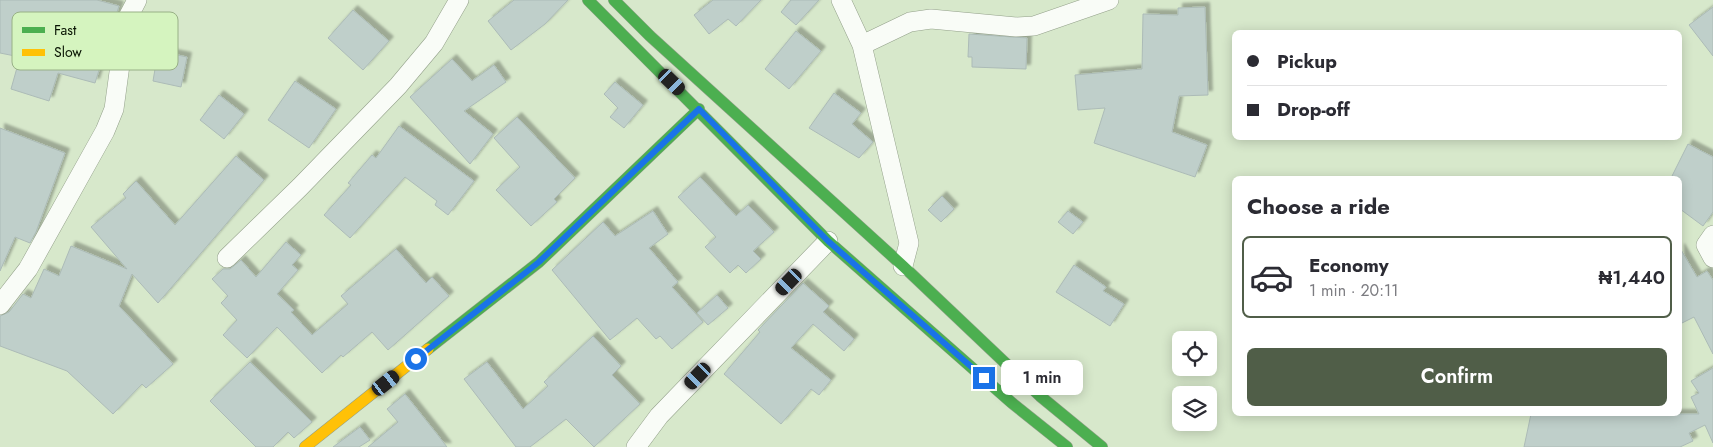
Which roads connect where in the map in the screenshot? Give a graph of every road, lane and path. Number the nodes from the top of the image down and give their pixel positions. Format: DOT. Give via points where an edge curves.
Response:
graph roads {
  1 [pos="136,0"];
  2 [pos="459,0"];
  3 [pos="588,0"];
  4 [pos="614,0"];
  5 [pos="841,0"];
  6 [pos="1109,0"];
  7 [pos="130,12"];
  8 [pos="862,45"];
  9 [pos="119,70"];
  10 [pos="699,109"];
  11 [pos="1713,235"];
  12 [pos="828,241"];
  13 [pos="226,258"];
  14 [pos="1713,258"];
  15 [pos="903,266"];
  16 [pos="0,305"];
  17 [pos="305,447"];
  18 [pos="636,447"];
  19 [pos="1067,447"];
  20 [pos="1102,447"];
  1 -- 7 [label="street"];
  2 -- 13 [label="street" via="434,43 398,86"];
  3 -- 10 [label="main road"];
  4 -- 15 [label="main road"];
  5 -- 8 [label="street"];
  6 -- 8 [label="street" via="1034,26 930,19 910,22"];
  8 -- 15 [label="street" via="908,243"];
  9 -- 16 [label="street" via="114,109 105,131 28,268"];
  10 -- 12 [label="main road"];
  10 -- 17 [label="main road" via="539,262"];
  11 -- 14 [label="street" via="1706,245"];
  12 -- 18 [label="street" via="659,416"];
  12 -- 19 [label="main road" via="1012,403"];
  15 -- 20 [label="main road" via="1040,396"];
}
